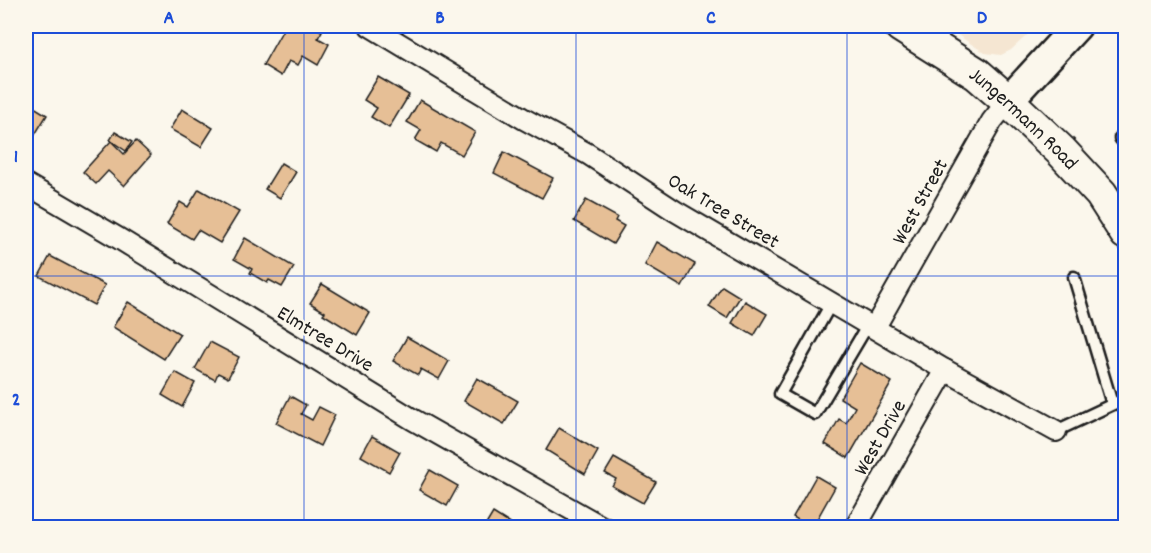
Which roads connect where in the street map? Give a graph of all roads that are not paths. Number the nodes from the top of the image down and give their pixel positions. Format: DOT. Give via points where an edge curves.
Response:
graph roads {
  1 [pos="370,26"];
  2 [pos="902,26"];
  3 [pos="1077,26"];
  4 [pos="1008,100"];
  5 [pos="1125,133"];
  6 [pos="1125,145"];
  7 [pos="26,184"];
  8 [pos="1125,232"];
  9 [pos="1074,277"];
  10 [pos="832,302"];
  11 [pos="872,325"];
  12 [pos="945,370"];
  13 [pos="1125,398"];
  14 [pos="1112,404"];
  15 [pos="1056,431"];
  16 [pos="604,528"];
  17 [pos="855,528"];
  1 -- 10 [label="street, Oak Tree Street"];
  2 -- 4 [label="main road, Jungermann Road" via="977,74"];
  3 -- 4 [label="street"];
  4 -- 8 [label="main road, Jungermann Road" via="1101,194"];
  4 -- 11 [label="street, West Street"];
  5 -- 6 [label="lane" via="1120,138"];
  7 -- 16 [label="street, Elmtree Drive" via="412,419"];
  9 -- 14 [label="lane"];
  10 -- 11 [label="street, Oak Tree Street"];
  10 -- 11 [label="lane" via="780,394 797,404 815,414"];
  11 -- 12 [label="street, Oak Tree Street"];
  12 -- 15 [label="street, Oak Tree Street"];
  12 -- 17 [label="street, West Drive"];
  13 -- 14 [label="lane"];
  14 -- 15 [label="lane"];
}
